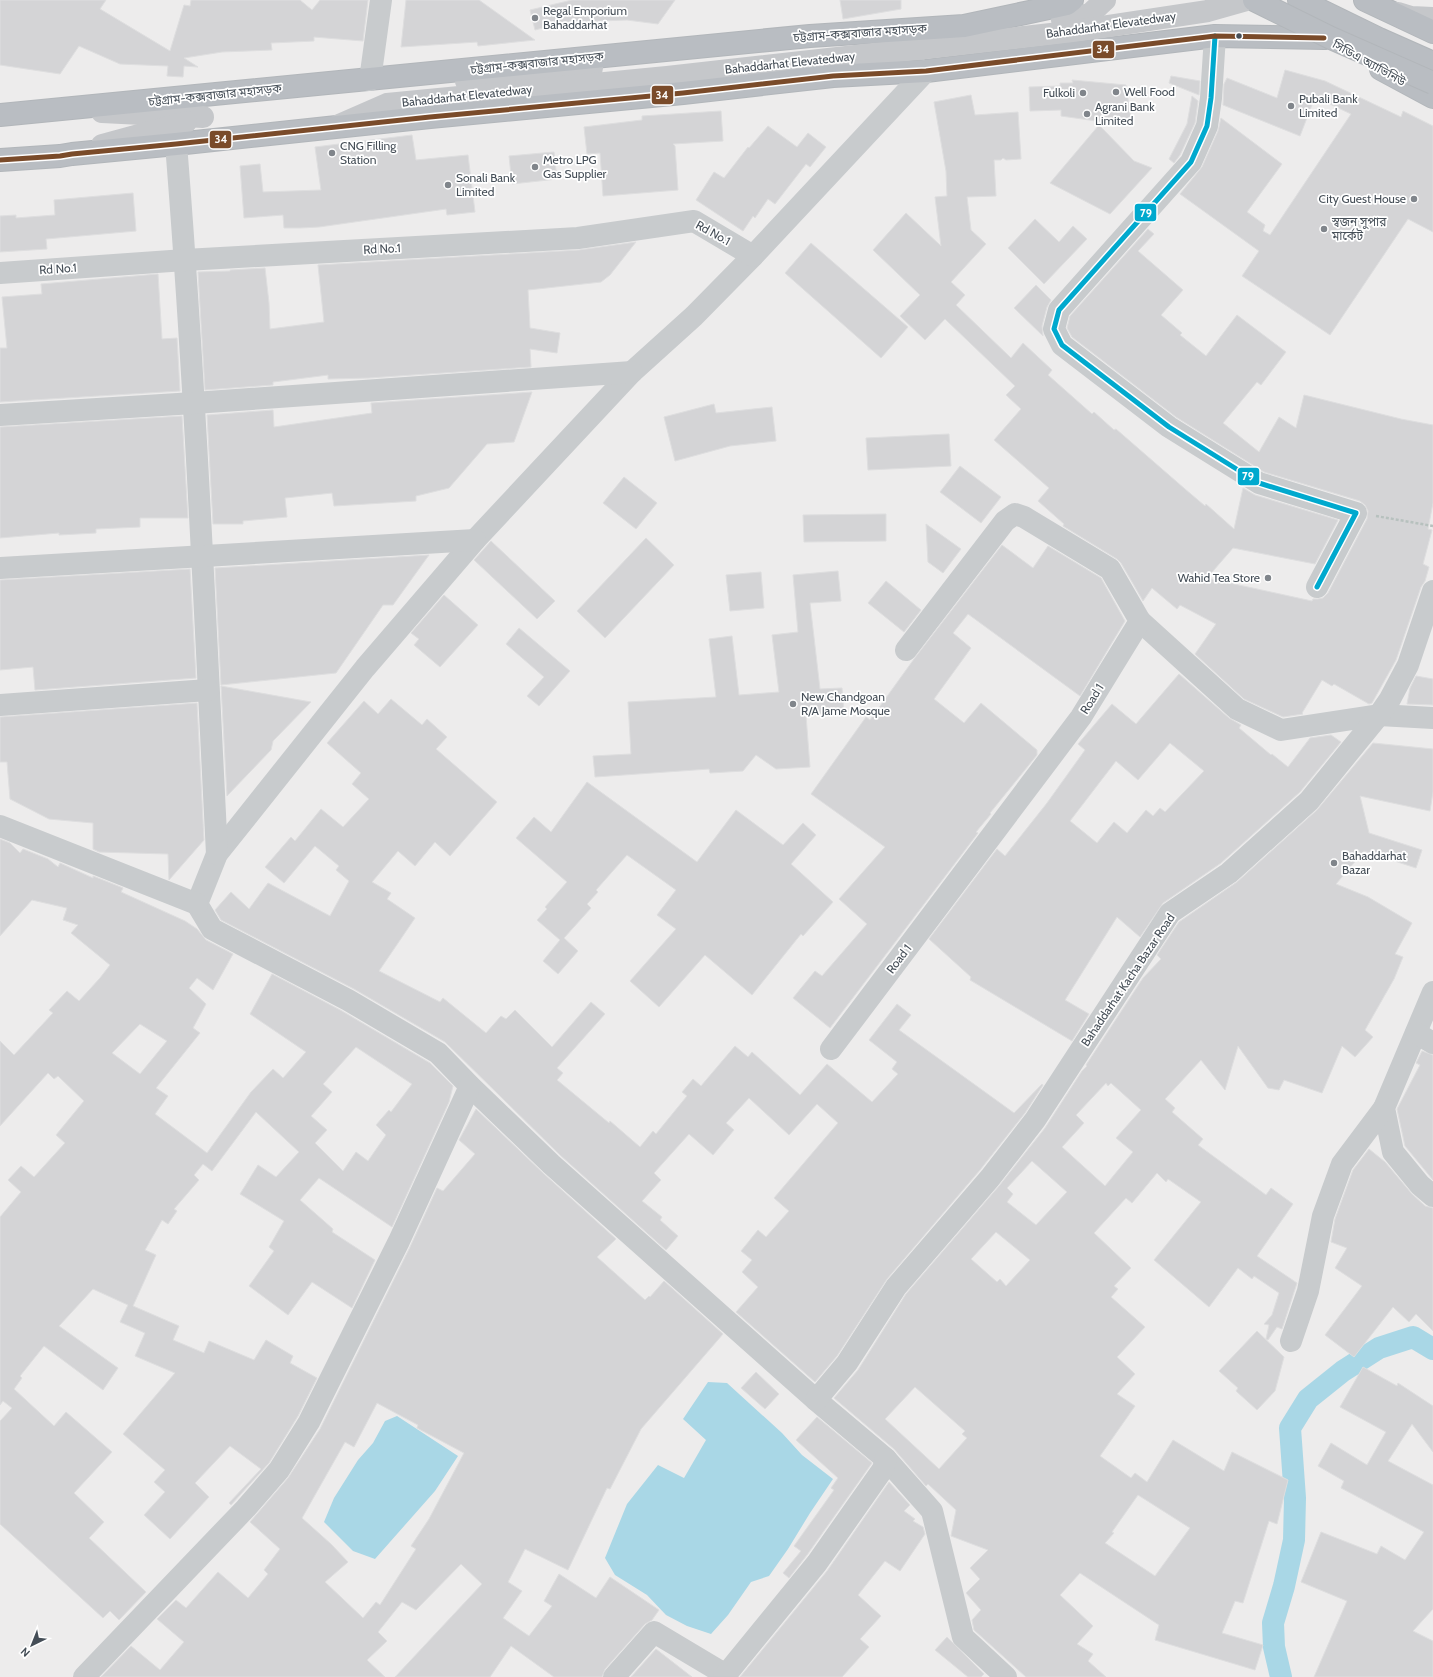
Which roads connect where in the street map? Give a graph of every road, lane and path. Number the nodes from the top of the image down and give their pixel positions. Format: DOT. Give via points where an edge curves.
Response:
graph roads {
  1 [pos="381,0"];
  2 [pos="1072,0"];
  3 [pos="1105,0"];
  4 [pos="1247,0"];
  5 [pos="1254,0"];
  6 [pos="1266,0"];
  7 [pos="1299,0"];
  8 [pos="1372,3"];
  9 [pos="1433,18"];
  10 [pos="1433,32"];
  11 [pos="1215,36"];
  12 [pos="1324,38"];
  13 [pos="1433,63"];
  14 [pos="926,70"];
  15 [pos="370,80"];
  16 [pos="1433,83"];
  17 [pos="323,84"];
  18 [pos="1433,97"];
  19 [pos="63,110"];
  20 [pos="0,115"];
  21 [pos="335,127"];
  22 [pos="176,144"];
  23 [pos="72,154"];
  24 [pos="0,160"];
  25 [pos="753,256"];
  26 [pos="186,260"];
  27 [pos="0,273"];
  28 [pos="632,372"];
  29 [pos="194,403"];
  30 [pos="0,415"];
  31 [pos="1356,512"];
  32 [pos="1433,526"];
  33 [pos="475,540"];
  34 [pos="201,556"];
  35 [pos="0,568"];
  36 [pos="1317,587"];
  37 [pos="1433,591"];
  38 [pos="1140,621"];
  39 [pos="906,650"];
  40 [pos="208,690"];
  41 [pos="0,705"];
  42 [pos="1379,715"];
  43 [pos="1433,718"];
  44 [pos="0,826"];
  45 [pos="217,854"];
  46 [pos="197,904"];
  47 [pos="1433,992"];
  48 [pos="1424,1038"];
  49 [pos="831,1049"];
  50 [pos="470,1086"];
  51 [pos="1384,1108"];
  52 [pos="1433,1196"];
  53 [pos="1291,1341"];
  54 [pos="816,1400"];
  55 [pos="886,1459"];
  56 [pos="725,1676"];
  57 [pos="84,1677"];
  58 [pos="614,1677"];
  59 [pos="1006,1677"];
  1 -- 15 [label="street"];
  2 -- 15 [label="highway, চট্টগ্রাম-কক্সবাজার মহাসড়ক" via="1067,4 964,26 810,36"];
  3 -- 17 [label="main road, Bahaddarhat Elevatedway" via="1090,14 1069,20 385,89"];
  4 -- 21 [label="main road, Bahaddarhat Elevatedway" via="1208,11 1069,32 667,77 387,104"];
  5 -- 16 [label="highway, bridge" via="1331,38"];
  6 -- 12 [label="highway, সিডিএ অ্যাভিনিউ"];
  7 -- 13 [label="highway"];
  8 -- 9 [label="main road" via="1412,17"];
  8 -- 10 [label="highway"];
  11 -- 12 [label="highway"];
  11 -- 14 [label="highway"];
  11 -- 31 [label="street" via="1207,126 1191,162 1059,310 1054,329 1062,345 1169,427 1259,483"];
  12 -- 18 [label="highway, সিডিএ অ্যাভিনিউ"];
  14 -- 21 [label="highway" via="833,76"];
  14 -- 25 [label="street"];
  15 -- 17 [label="highway, চট্টগ্রাম-কক্সবাজার মহাসড়ক"];
  17 -- 19 [label="highway, চট্টগ্রাম-কক্সবাজার মহাসড়ক"];
  19 -- 20 [label="highway, চট্টগ্রাম-কক্সবাজার মহাসড়ক"];
  19 -- 23 [label="main road" via="203,117"];
  21 -- 22 [label="highway"];
  22 -- 23 [label="highway"];
  22 -- 26 [label="street"];
  23 -- 24 [label="highway"];
  25 -- 26 [label="street, Rd No.1" via="694,221 578,238"];
  25 -- 28 [label="street" via="694,316"];
  26 -- 27 [label="street, Rd No.1"];
  26 -- 29 [label="street"];
  28 -- 29 [label="street"];
  28 -- 33 [label="street"];
  29 -- 30 [label="street"];
  29 -- 34 [label="street"];
  31 -- 32 [label="path"];
  31 -- 36 [label="street"];
  33 -- 34 [label="street"];
  33 -- 45 [label="street" via="365,668"];
  34 -- 35 [label="street"];
  34 -- 40 [label="street"];
  37 -- 42 [label="street, Bahaddarhat Kacha Bazar Road" via="1408,666"];
  38 -- 39 [label="street" via="1110,569 1015,514 1005,521"];
  38 -- 42 [label="street" via="1237,709 1281,730"];
  38 -- 49 [label="street, Road 1" via="1081,717"];
  40 -- 41 [label="street"];
  40 -- 45 [label="street"];
  42 -- 43 [label="street"];
  42 -- 54 [label="street, Bahaddarhat Kacha Bazar Road" via="1309,801 1229,873 1170,913 1035,1120 990,1178 896,1288 847,1363"];
  44 -- 46 [label="street"];
  45 -- 46 [label="street"];
  46 -- 50 [label="street" via="212,929 348,1000 438,1053"];
  47 -- 48 [label="street"];
  48 -- 51 [label="street"];
  50 -- 54 [label="street" via="551,1164"];
  50 -- 57 [label="street" via="399,1241 309,1422 279,1470 246,1508"];
  51 -- 52 [label="street" via="1393,1152 1420,1185"];
  51 -- 53 [label="street" via="1342,1164 1323,1216 1308,1291"];
  54 -- 55 [label="street"];
  55 -- 56 [label="street" via="883,1469 817,1563"];
  55 -- 59 [label="street" via="932,1511 963,1637"];
  56 -- 58 [label="street" via="654,1632"];
}
